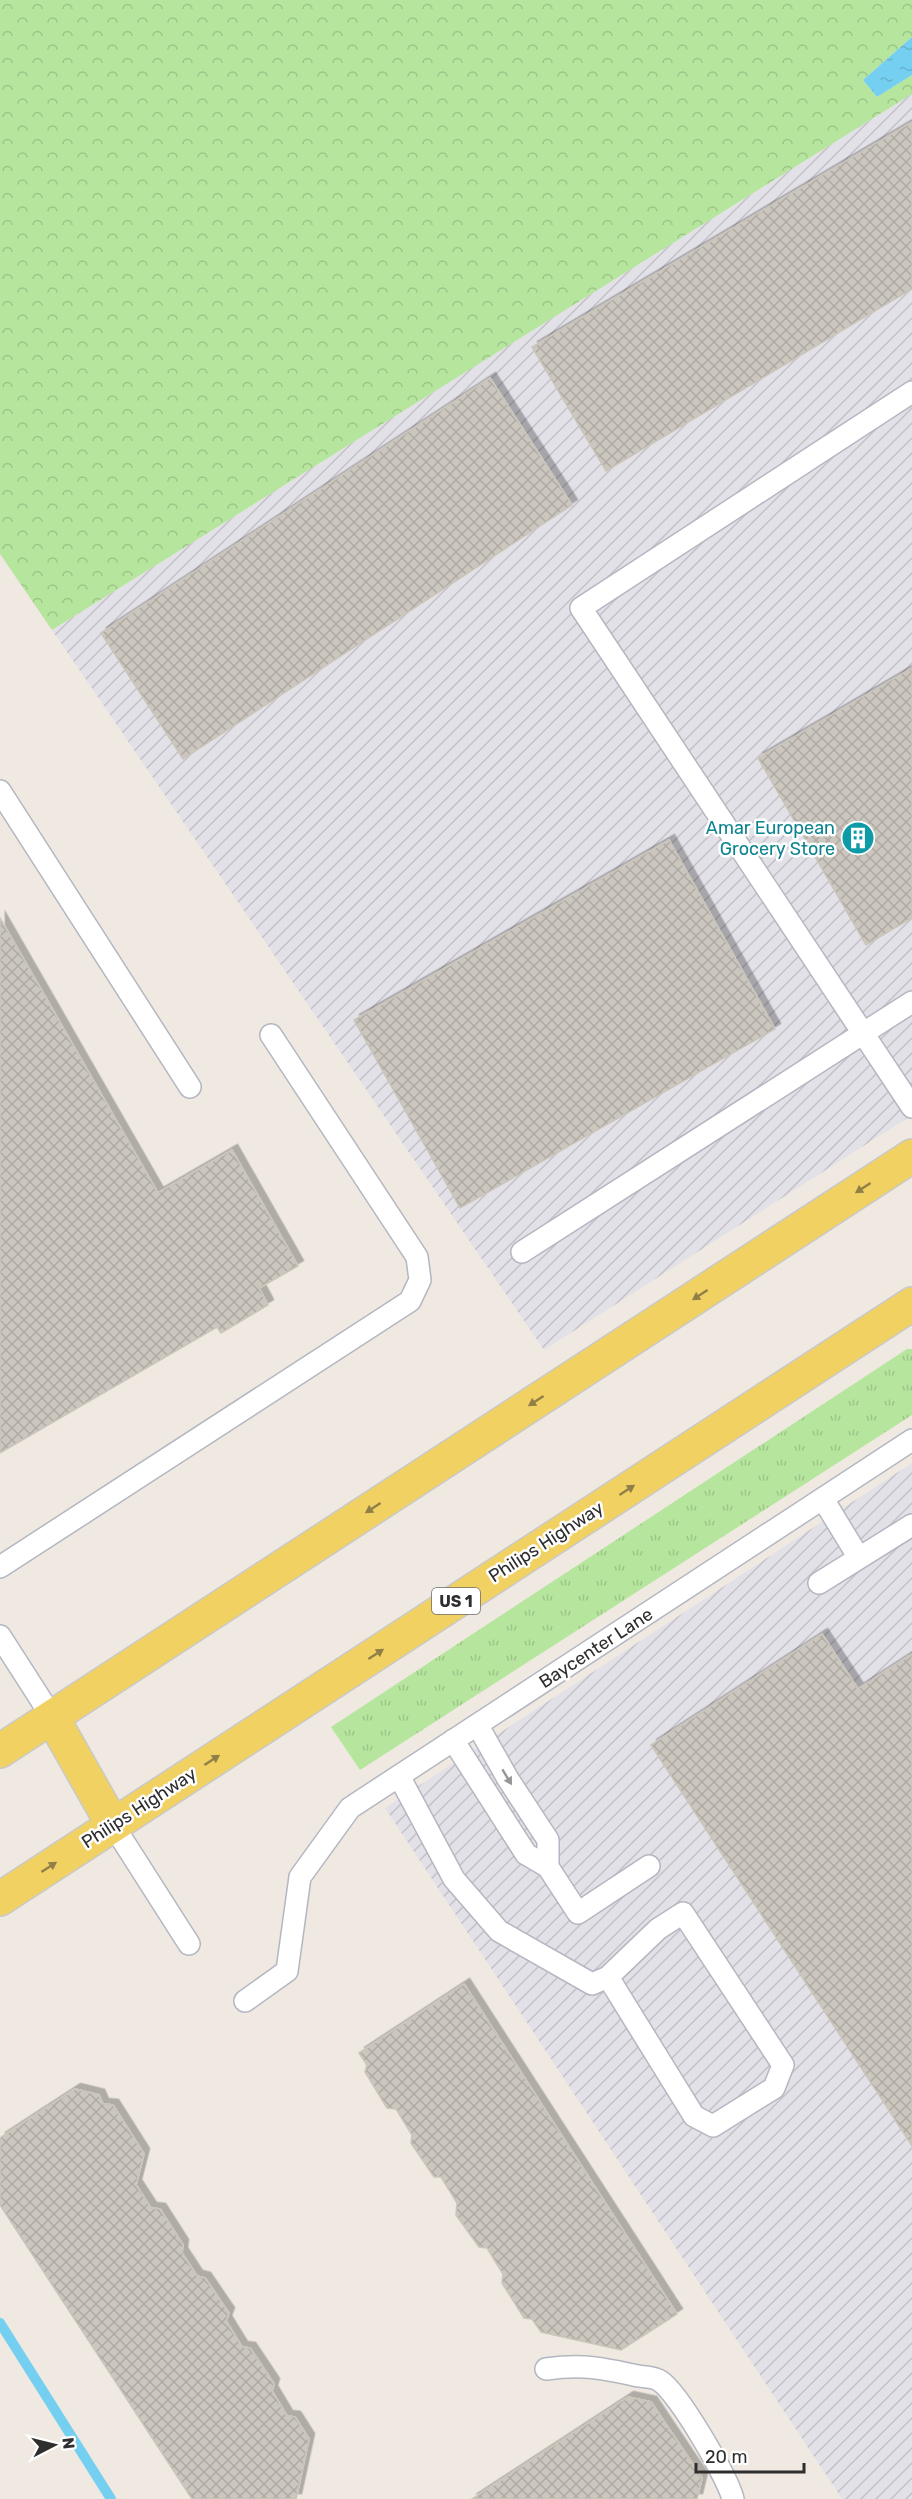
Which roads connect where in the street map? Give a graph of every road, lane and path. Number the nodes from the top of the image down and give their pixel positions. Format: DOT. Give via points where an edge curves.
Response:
graph roads {
  1 [pos="912,392"];
  2 [pos="0,791"];
  3 [pos="912,1002"];
  4 [pos="864,1034"];
  5 [pos="272,1035"];
  6 [pos="190,1088"];
  7 [pos="912,1107"];
  8 [pos="912,1156"];
  9 [pos="522,1252"];
  10 [pos="912,1304"];
  11 [pos="912,1440"];
  12 [pos="822,1498"];
  13 [pos="912,1524"];
  14 [pos="859,1558"];
  15 [pos="0,1567"];
  16 [pos="819,1583"];
  17 [pos="0,1636"];
  18 [pos="52,1717"];
  19 [pos="478,1726"];
  20 [pos="453,1740"];
  21 [pos="0,1751"];
  22 [pos="399,1776"];
  23 [pos="113,1825"];
  24 [pos="649,1866"];
  25 [pos="548,1867"];
  26 [pos="0,1899"];
  27 [pos="189,1944"];
  28 [pos="608,1977"];
  29 [pos="246,2001"];
  30 [pos="546,2369"];
  31 [pos="733,2499"];
  1 -- 4 [label="lane" via="581,608"];
  2 -- 6 [label="lane"];
  3 -- 4 [label="lane"];
  4 -- 7 [label="lane"];
  4 -- 9 [label="lane"];
  5 -- 15 [label="lane" via="417,1257 420,1280 410,1301"];
  8 -- 18 [label="main road, one-way"];
  23 -- 10 [label="main road, Philips Highway / US 1, one-way"];
  11 -- 12 [label="lane, Baycenter Lane"];
  12 -- 14 [label="lane"];
  12 -- 19 [label="lane, Baycenter Lane"];
  13 -- 14 [label="lane"];
  14 -- 16 [label="lane"];
  17 -- 18 [label="lane"];
  18 -- 21 [label="main road"];
  18 -- 23 [label="main road"];
  19 -- 20 [label="lane, Baycenter Lane"];
  19 -- 25 [label="lane, one-way" via="548,1840"];
  20 -- 22 [label="lane, Baycenter Lane"];
  20 -- 25 [label="lane" via="526,1854"];
  22 -- 28 [label="lane" via="454,1879 499,1930 592,1984"];
  22 -- 29 [label="lane, Baycenter Lane" via="350,1808 300,1877 287,1971"];
  26 -- 23 [label="main road, Philips Highway / US 1, one-way"];
  23 -- 27 [label="lane"];
  24 -- 25 [label="lane" via="578,1913"];
  28 -- 28 [label="lane" via="658,1929 683,1913 783,2065 774,2088 713,2126 694,2116"];
  30 -- 31 [label="lane" via="594,2366 660,2380 681,2405"];
}
